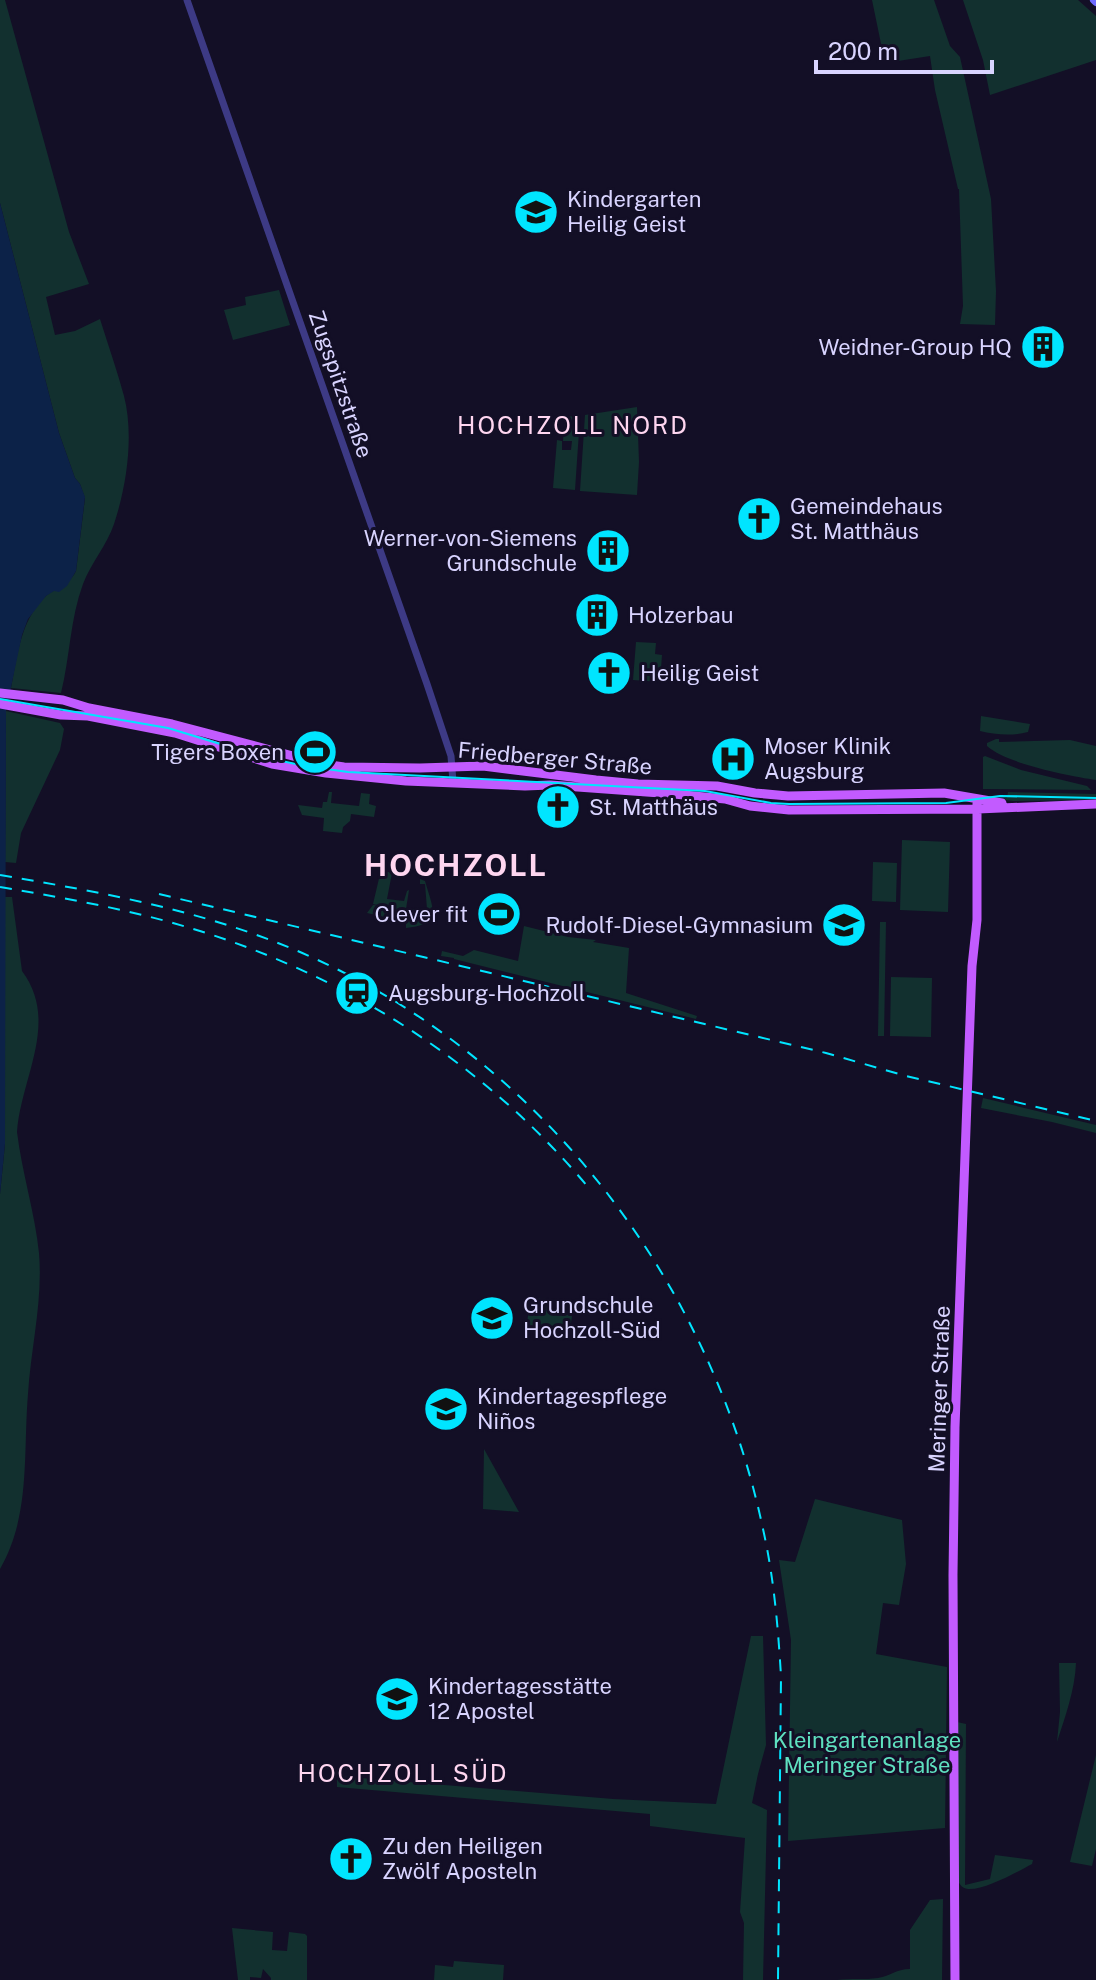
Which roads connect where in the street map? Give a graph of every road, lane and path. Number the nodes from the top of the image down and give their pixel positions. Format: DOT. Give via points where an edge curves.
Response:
graph roads {
  1 [pos="187,0"];
  2 [pos="0,693"];
  3 [pos="0,704"];
  4 [pos="453,767"];
  5 [pos="453,782"];
  6 [pos="977,804"];
  7 [pos="1096,804"];
  8 [pos="955,1980"];
  1 -- 4 [label="street, Zugspitzstraße"];
  2 -- 4 [label="main road, Friedberger Straße" via="63,700 323,764"];
  3 -- 5 [label="main road, Friedberger Straße" via="138,725 272,764"];
  4 -- 5 [label="street, Zugspitzstraße"];
  4 -- 6 [label="main road, Friedberger Straße" via="788,796 944,793"];
  5 -- 6 [label="main road, Friedberger Straße" via="710,798 789,810"];
  6 -- 7 [label="main road, Friedberger Straße"];
  6 -- 8 [label="main road, Meringer Straße" via="977,920 955,1403"];
}
